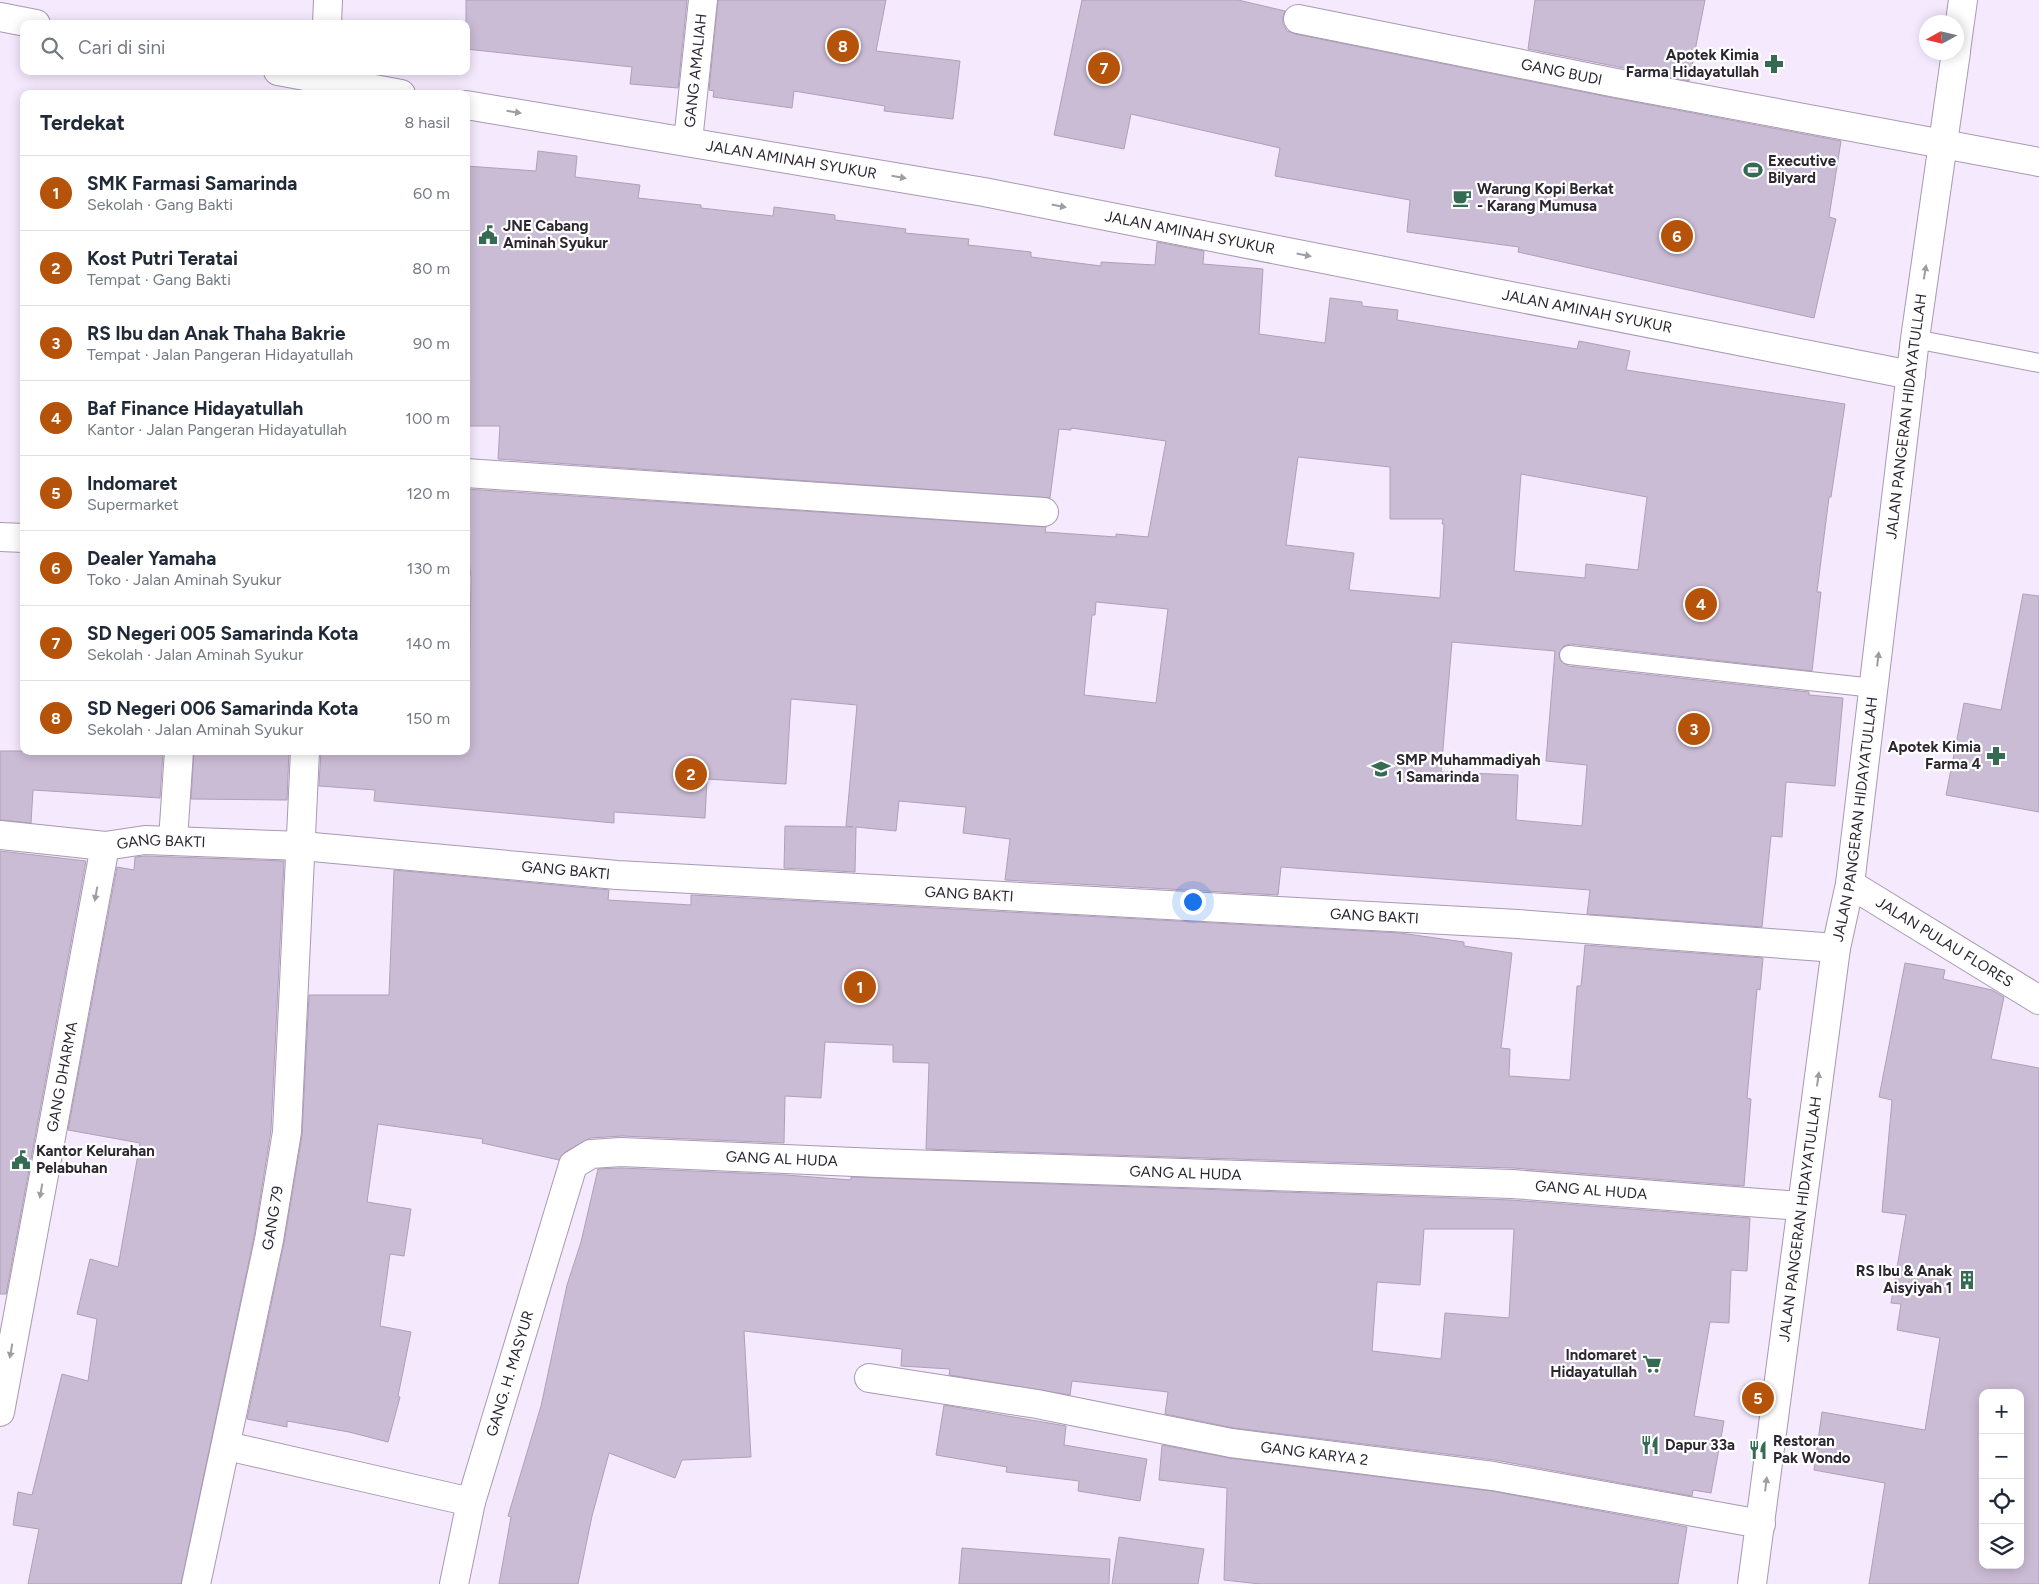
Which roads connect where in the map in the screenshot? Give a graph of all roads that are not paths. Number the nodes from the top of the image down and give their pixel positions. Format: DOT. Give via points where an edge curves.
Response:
graph roads {
  1 [pos="328,0"];
  2 [pos="703,0"];
  3 [pos="1963,0"];
  4 [pos="1961,15"];
  5 [pos="0,17"];
  6 [pos="1298,19"];
  7 [pos="327,20"];
  8 [pos="20,21"];
  9 [pos="1955,60"];
  10 [pos="324,76"];
  11 [pos="379,90"];
  12 [pos="470,105"];
  13 [pos="688,141"];
  14 [pos="1944,145"];
  15 [pos="2039,162"];
  16 [pos="1915,338"];
  17 [pos="2039,363"];
  18 [pos="1911,375"];
  19 [pos="470,473"];
  20 [pos="1044,512"];
  21 [pos="0,537"];
  22 [pos="20,538"];
  23 [pos="1569,655"];
  24 [pos="1874,688"];
  25 [pos="179,755"];
  26 [pos="305,755"];
  27 [pos="0,835"];
  28 [pos="173,840"];
  29 [pos="105,846"];
  30 [pos="302,846"];
  31 [pos="1850,884"];
  32 [pos="1836,948"];
  33 [pos="2039,1000"];
  34 [pos="573,1165"];
  35 [pos="1800,1206"];
  36 [pos="869,1378"];
  37 [pos="0,1412"];
  38 [pos="227,1446"];
  39 [pos="471,1502"];
  40 [pos="1761,1524"];
  41 [pos="196,1584"];
  42 [pos="454,1584"];
  43 [pos="1752,1584"];
  1 -- 7 [label="street"];
  2 -- 13 [label="street, GANG AMALIAH"];
  3 -- 4 [label="street, JALAN PANGERAN HIDAYATULLAH"];
  5 -- 8 [label="street"];
  6 -- 14 [label="street, GANG BUDI"];
  9 -- 14 [label="street, JALAN PANGERAN HIDAYATULLAH"];
  10 -- 11 [label="street"];
  12 -- 13 [label="street, JALAN AMINAH SYUKUR, one-way"];
  13 -- 18 [label="street, JALAN AMINAH SYUKUR, one-way" via="984,192"];
  14 -- 15 [label="street, GANG BUDI"];
  16 -- 14 [label="street, JALAN PANGERAN HIDAYATULLAH, one-way"];
  16 -- 17 [label="lane"];
  16 -- 18 [label="street, JALAN PANGERAN HIDAYATULLAH"];
  24 -- 18 [label="street, JALAN PANGERAN HIDAYATULLAH, one-way"];
  19 -- 20 [label="street"];
  21 -- 22 [label="street"];
  23 -- 24 [label="lane"];
  24 -- 31 [label="street, JALAN PANGERAN HIDAYATULLAH"];
  25 -- 28 [label="street"];
  26 -- 30 [label="street, GANG 79"];
  27 -- 29 [label="street"];
  28 -- 29 [label="street, GANG BAKTI"];
  28 -- 30 [label="street, GANG BAKTI"];
  29 -- 37 [label="street, GANG DHARMA, one-way"];
  30 -- 32 [label="street, GANG BAKTI" via="617,875 1518,924"];
  30 -- 38 [label="street, GANG 79" via="287,1132 269,1240"];
  31 -- 32 [label="street, JALAN PANGERAN HIDAYATULLAH"];
  31 -- 33 [label="street, JALAN PULAU FLORES"];
  35 -- 32 [label="street, JALAN PANGERAN HIDAYATULLAH, one-way"];
  34 -- 35 [label="street, GANG AL HUDA" via="591,1154 620,1152 1512,1184"];
  34 -- 39 [label="street, GANG. H. MASYUR"];
  40 -- 35 [label="street, JALAN PANGERAN HIDAYATULLAH, one-way"];
  36 -- 40 [label="street, GANG KARYA 2" via="1037,1404 1231,1443 1493,1476"];
  38 -- 39 [label="street"];
  38 -- 41 [label="street, GANG 79"];
  39 -- 42 [label="street, GANG. H. MASYUR"];
  40 -- 43 [label="street, JALAN PANGERAN HIDAYATULLAH"];
}
